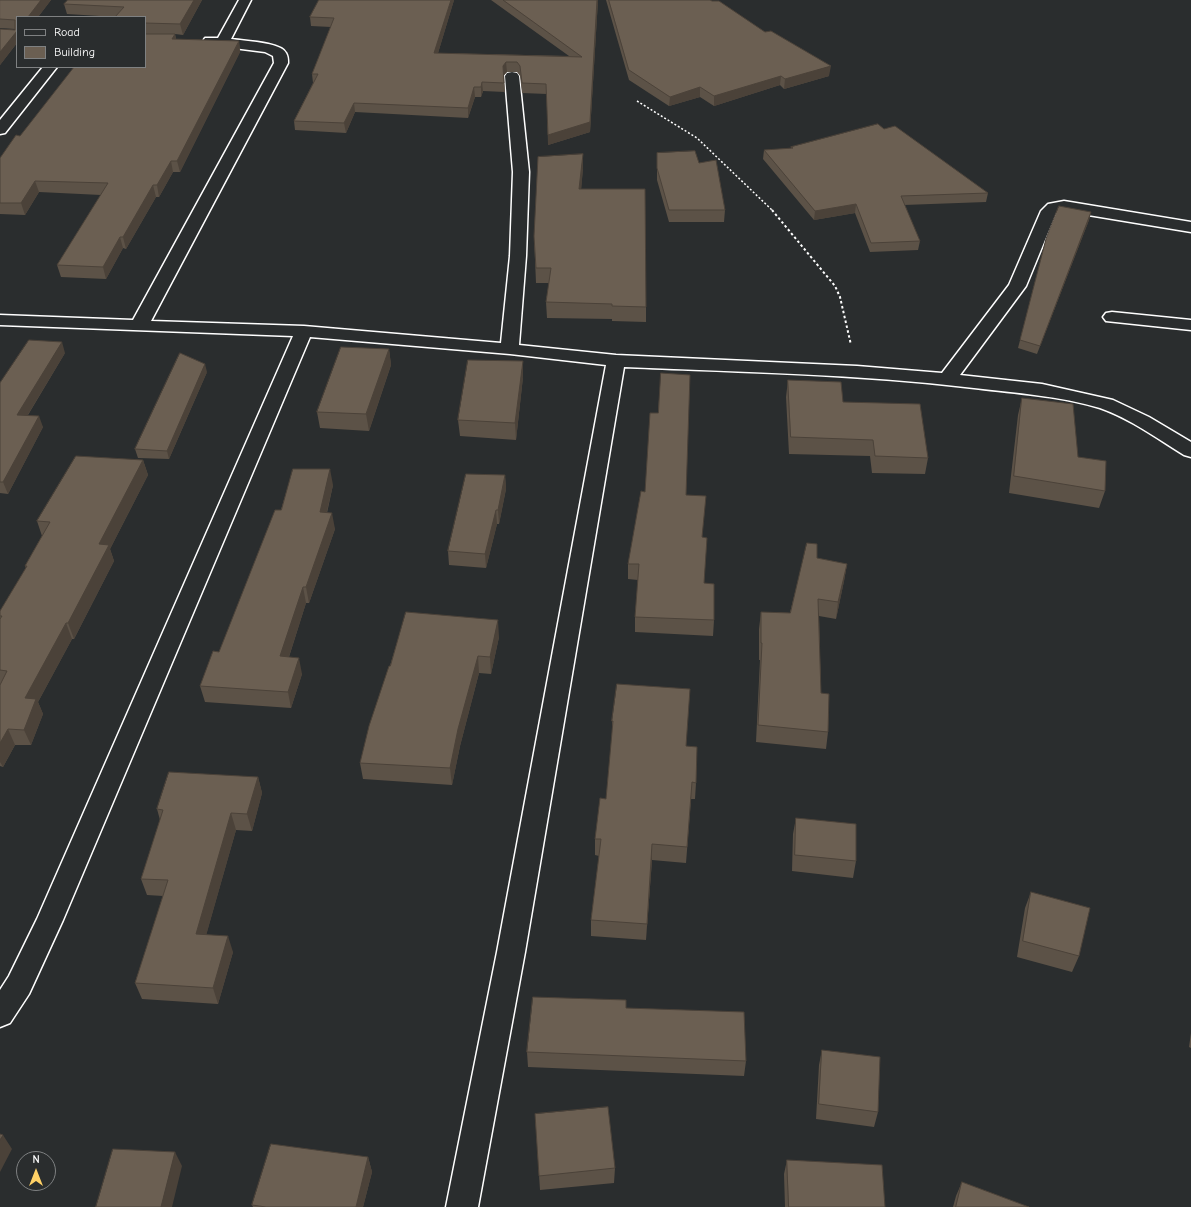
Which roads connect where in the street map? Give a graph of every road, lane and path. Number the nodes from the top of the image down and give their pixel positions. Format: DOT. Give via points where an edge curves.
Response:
graph roads {
  1 [pos="245,0"];
  2 [pos="192,41"];
  3 [pos="223,42"];
  4 [pos="49,68"];
  5 [pos="512,76"];
  6 [pos="638,101"];
  7 [pos="0,130"];
  8 [pos="1191,226"];
  9 [pos="1112,317"];
  10 [pos="0,320"];
  11 [pos="1191,324"];
  12 [pos="139,326"];
  13 [pos="304,331"];
  14 [pos="510,349"];
  15 [pos="616,360"];
  16 [pos="857,372"];
  17 [pos="947,379"];
  18 [pos="1191,451"];
  19 [pos="0,1014"];
  20 [pos="462,1207"];
  1 -- 3 [label="street"];
  2 -- 3 [label="street"];
  3 -- 12 [label="street" via="268,48 280,54 281,63"];
  4 -- 7 [label="street"];
  5 -- 14 [label="street" via="521,172 518,256"];
  6 -- 16 [label="path" via="697,138 768,205 826,274 840,297"];
  8 -- 17 [label="street" via="1064,206 1054,207 1049,211 1017,286"];
  9 -- 11 [label="street"];
  10 -- 12 [label="street"];
  12 -- 13 [label="street"];
  13 -- 14 [label="street"];
  13 -- 19 [label="street" via="50,920 19,985"];
  14 -- 15 [label="street"];
  15 -- 16 [label="street"];
  15 -- 20 [label="street" via="511,952"];
  16 -- 17 [label="street"];
  17 -- 18 [label="street" via="1042,390 1106,404 1142,421"];
}
